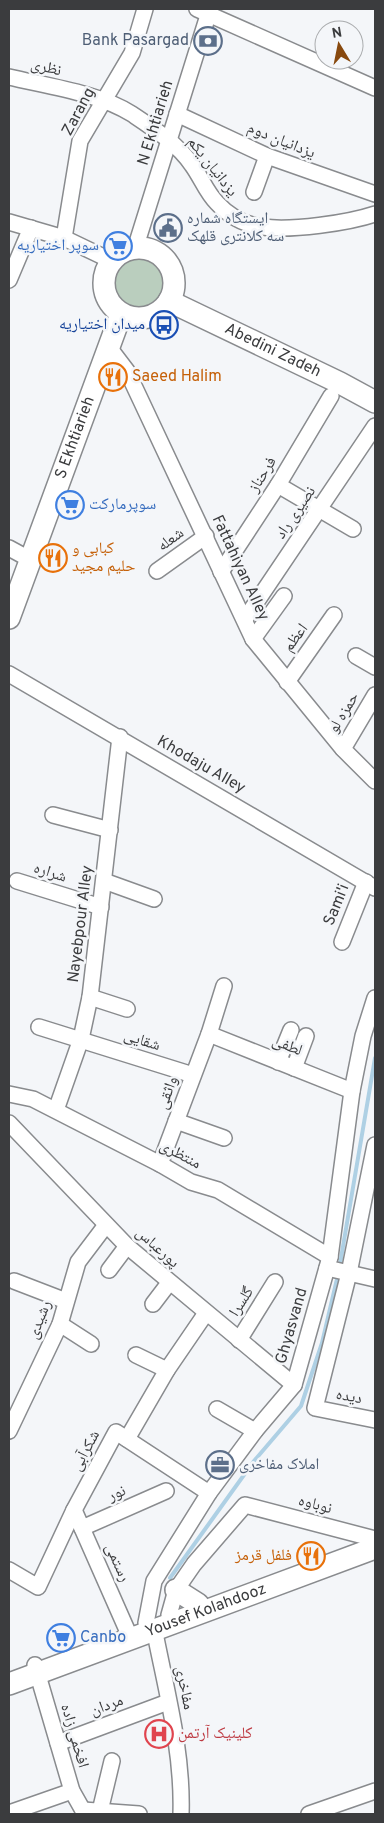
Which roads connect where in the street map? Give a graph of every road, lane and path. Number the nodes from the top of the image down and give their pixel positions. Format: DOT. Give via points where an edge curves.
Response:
graph roads {
  1 [pos="145,9"];
  2 [pos="205,10"];
  3 [pos="9,77"];
  4 [pos="375,88"];
  5 [pos="104,101"];
  6 [pos="176,114"];
  7 [pos="169,140"];
  8 [pos="268,156"];
  9 [pos="254,192"];
  10 [pos="375,194"];
  11 [pos="375,214"];
  12 [pos="9,222"];
  13 [pos="31,228"];
  14 [pos="64,238"];
  15 [pos="136,249"];
  16 [pos="112,261"];
  17 [pos="9,280"];
  18 [pos="169,301"];
  19 [pos="121,314"];
  20 [pos="108,346"];
  21 [pos="331,396"];
  22 [pos="375,402"];
  23 [pos="375,426"];
  24 [pos="278,484"];
  25 [pos="320,509"];
  26 [pos="353,529"];
  27 [pos="206,536"];
  28 [pos="9,548"];
  29 [pos="31,560"];
  30 [pos="157,571"];
  31 [pos="221,572"];
  32 [pos="284,596"];
  33 [pos="334,615"];
  34 [pos="9,618"];
  35 [pos="245,619"];
  36 [pos="254,639"];
  37 [pos="356,656"];
  38 [pos="375,667"];
  39 [pos="9,674"];
  40 [pos="286,682"];
  41 [pos="375,695"];
  42 [pos="120,737"];
  43 [pos="343,749"];
  44 [pos="375,782"];
  45 [pos="53,816"];
  46 [pos="110,830"];
  47 [pos="18,881"];
  48 [pos="104,882"];
  49 [pos="370,885"];
  50 [pos="154,899"];
  51 [pos="101,907"];
  52 [pos="342,942"];
  53 [pos="224,986"];
  54 [pos="90,998"];
  55 [pos="375,998"];
  56 [pos="127,1009"];
  57 [pos="40,1027"];
  58 [pos="291,1030"];
  59 [pos="209,1034"];
  60 [pos="306,1036"];
  61 [pos="81,1039"];
  62 [pos="278,1062"];
  63 [pos="294,1068"];
  64 [pos="193,1075"];
  65 [pos="352,1091"];
  66 [pos="9,1094"];
  67 [pos="56,1110"];
  68 [pos="176,1121"];
  69 [pos="9,1123"];
  70 [pos="224,1138"];
  71 [pos="375,1146"];
  72 [pos="160,1164"];
  73 [pos="106,1225"];
  74 [pos="127,1246"];
  75 [pos="328,1262"];
  76 [pos="109,1270"];
  77 [pos="349,1273"];
  78 [pos="375,1279"];
  79 [pos="14,1281"];
  80 [pos="275,1282"];
  81 [pos="170,1283"];
  82 [pos="66,1301"];
  83 [pos="153,1304"];
  84 [pos="206,1313"];
  85 [pos="60,1324"];
  86 [pos="239,1340"];
  87 [pos="91,1344"];
  88 [pos="136,1355"];
  89 [pos="167,1370"];
  90 [pos="294,1385"];
  91 [pos="217,1409"];
  92 [pos="375,1420"];
  93 [pos="9,1431"];
  94 [pos="255,1431"];
  95 [pos="127,1439"];
  96 [pos="166,1492"];
  97 [pos="209,1493"];
  98 [pos="74,1510"];
  99 [pos="82,1528"];
  100 [pos="375,1539"];
  101 [pos="375,1548"];
  102 [pos="9,1570"];
  103 [pos="176,1590"];
  104 [pos="223,1599"];
  105 [pos="198,1604"];
  106 [pos="149,1624"];
  107 [pos="36,1668"];
  108 [pos="9,1674"];
  109 [pos="9,1684"];
  110 [pos="168,1702"];
  111 [pos="58,1743"];
  112 [pos="112,1761"];
  113 [pos="72,1791"];
  114 [pos="375,1791"];
  115 [pos="349,1808"];
  116 [pos="100,1811"];
  117 [pos="84,1812"];
  118 [pos="9,1813"];
  119 [pos="139,1814"];
  120 [pos="181,1814"];
  121 [pos="309,1814"];
  1 -- 5 [label="street, Zarang" via="132,53"];
  2 -- 4 [label="street"];
  2 -- 6 [label="street, N Ekhtiarieh"];
  3 -- 5 [label="street, نظری"];
  5 -- 7 [label="street, نظری" via="130,113"];
  5 -- 14 [label="street, Zarang" via="80,141"];
  6 -- 7 [label="street, N Ekhtiarieh"];
  6 -- 8 [label="street, یزدانیان دوم"];
  7 -- 11 [label="street, یزدانیان یکم" via="191,163 216,202 240,221 263,227 303,226 361,219"];
  7 -- 15 [label="street, N Ekhtiarieh"];
  8 -- 9 [label="street"];
  8 -- 10 [label="street, یزدانیان دوم"];
  12 -- 13 [label="street"];
  13 -- 14 [label="street"];
  13 -- 17 [label="street"];
  14 -- 16 [label="street"];
  15 -- 16 [label="main road"];
  15 -- 18 [label="main road" via="156,253 168,265 174,280"];
  16 -- 19 [label="main road" via="106,272 105,290 112,306"];
  18 -- 19 [label="main road" via="153,316 142,318"];
  18 -- 22 [label="main road, Abedini Zadeh"];
  19 -- 20 [label="main road, S Ekhtiarieh"];
  20 -- 27 [label="street, Fattahiyan Alley" via="127,371"];
  20 -- 29 [label="main road, S Ekhtiarieh"];
  21 -- 24 [label="street, فرحناز"];
  23 -- 25 [label="street, نصیری راد"];
  24 -- 25 [label="street"];
  24 -- 31 [label="street, فرحناز"];
  25 -- 26 [label="street"];
  25 -- 35 [label="street, نصیری راد"];
  27 -- 30 [label="street, شعله"];
  27 -- 31 [label="street, Fattahiyan Alley"];
  28 -- 29 [label="street"];
  29 -- 34 [label="main road, S Ekhtiarieh"];
  31 -- 35 [label="street, Fattahiyan Alley"];
  32 -- 36 [label="street"];
  33 -- 40 [label="street, اعظم"];
  35 -- 36 [label="street, Fattahiyan Alley"];
  36 -- 40 [label="street, Fattahiyan Alley"];
  37 -- 38 [label="street"];
  39 -- 42 [label="street, Khodaju Alley"];
  40 -- 43 [label="street, Fattahiyan Alley"];
  41 -- 43 [label="street, حمزه لو"];
  42 -- 46 [label="street, Nayebpour Alley"];
  42 -- 49 [label="street, Khodaju Alley"];
  43 -- 44 [label="street, Fattahiyan Alley"];
  45 -- 46 [label="street"];
  46 -- 48 [label="street, Nayebpour Alley"];
  47 -- 51 [label="street, شراره"];
  48 -- 50 [label="street"];
  48 -- 51 [label="street, Nayebpour Alley"];
  49 -- 52 [label="street, Sami'i"];
  51 -- 54 [label="street, Nayebpour Alley"];
  53 -- 59 [label="street, واثقی"];
  54 -- 56 [label="street"];
  54 -- 61 [label="street, Nayebpour Alley"];
  55 -- 65 [label="street, Ghyasvand" via="363,1036"];
  57 -- 61 [label="street, شقایی"];
  58 -- 62 [label="street"];
  59 -- 62 [label="street, لطفی"];
  59 -- 64 [label="street, واثقی"];
  60 -- 63 [label="street"];
  61 -- 64 [label="street, شقایی"];
  61 -- 67 [label="street, Nayebpour Alley"];
  62 -- 63 [label="street, لطفی"];
  63 -- 65 [label="street, لطفی"];
  64 -- 68 [label="street, واثقی"];
  65 -- 75 [label="street, Ghyasvand"];
  66 -- 67 [label="street, منتظری" via="32,1099"];
  67 -- 72 [label="street, منتظری"];
  68 -- 70 [label="street"];
  68 -- 72 [label="street, واثقی"];
  69 -- 73 [label="street, پورعباس"];
  71 -- 77 [label="street"];
  72 -- 75 [label="street, منتظری" via="191,1182 218,1190"];
  73 -- 74 [label="street, پورعباس"];
  73 -- 82 [label="street, رشیدی" via="78,1262"];
  74 -- 76 [label="street"];
  74 -- 81 [label="street, پورعباس"];
  75 -- 77 [label="street, منتظری"];
  75 -- 90 [label="street, Ghyasvand"];
  77 -- 78 [label="street, منتظری"];
  77 -- 92 [label="street, دیده" via="315,1408"];
  79 -- 82 [label="street"];
  80 -- 86 [label="street, گلسرا"];
  81 -- 83 [label="street"];
  81 -- 84 [label="street, پورعباس"];
  82 -- 85 [label="street, رشیدی"];
  84 -- 86 [label="street, پورعباس"];
  84 -- 89 [label="street"];
  85 -- 87 [label="street"];
  85 -- 93 [label="street, رشیدی"];
  86 -- 90 [label="street, پورعباس"];
  88 -- 89 [label="street"];
  89 -- 95 [label="street"];
  90 -- 94 [label="street, Ghyasvand"];
  91 -- 94 [label="street"];
  94 -- 97 [label="street, Ghyasvand"];
  95 -- 97 [label="street, شکرآبی"];
  95 -- 98 [label="street, شکرآبی" via="116,1432"];
  96 -- 99 [label="street, نور"];
  97 -- 106 [label="street, Ghyasvand" via="154,1581"];
  98 -- 99 [label="street, رستمی"];
  98 -- 102 [label="street, شکرآبی" via="38,1587"];
  99 -- 106 [label="street, رستمی"];
  100 -- 103 [label="street, نوباوه" via="245,1505"];
  100 -- 104 [label="main road, Yousef Kolahdooz"];
  101 -- 104 [label="main road, Yousef Kolahdooz"];
  103 -- 105 [label="main road"];
  103 -- 106 [label="street"];
  104 -- 105 [label="main road, Yousef Kolahdooz"];
  104 -- 106 [label="main road, Yousef Kolahdooz"];
  105 -- 106 [label="main road, Yousef Kolahdooz"];
  106 -- 107 [label="main road, Yousef Kolahdooz"];
  106 -- 110 [label="street, مفاخری"];
  107 -- 108 [label="main road, Yousef Kolahdooz"];
  107 -- 109 [label="main road, Yousef Kolahdooz"];
  107 -- 111 [label="street, افخمی زاده"];
  110 -- 111 [label="street, مردان"];
  110 -- 120 [label="street, مفاخری" via="182,1781"];
  111 -- 113 [label="street, افخمی زاده"];
  112 -- 116 [label="street"];
  113 -- 117 [label="street, افخمی زاده"];
  113 -- 118 [label="street"];
  114 -- 115 [label="street"];
  115 -- 121 [label="street"];
  116 -- 117 [label="street"];
  116 -- 119 [label="street"];
}
